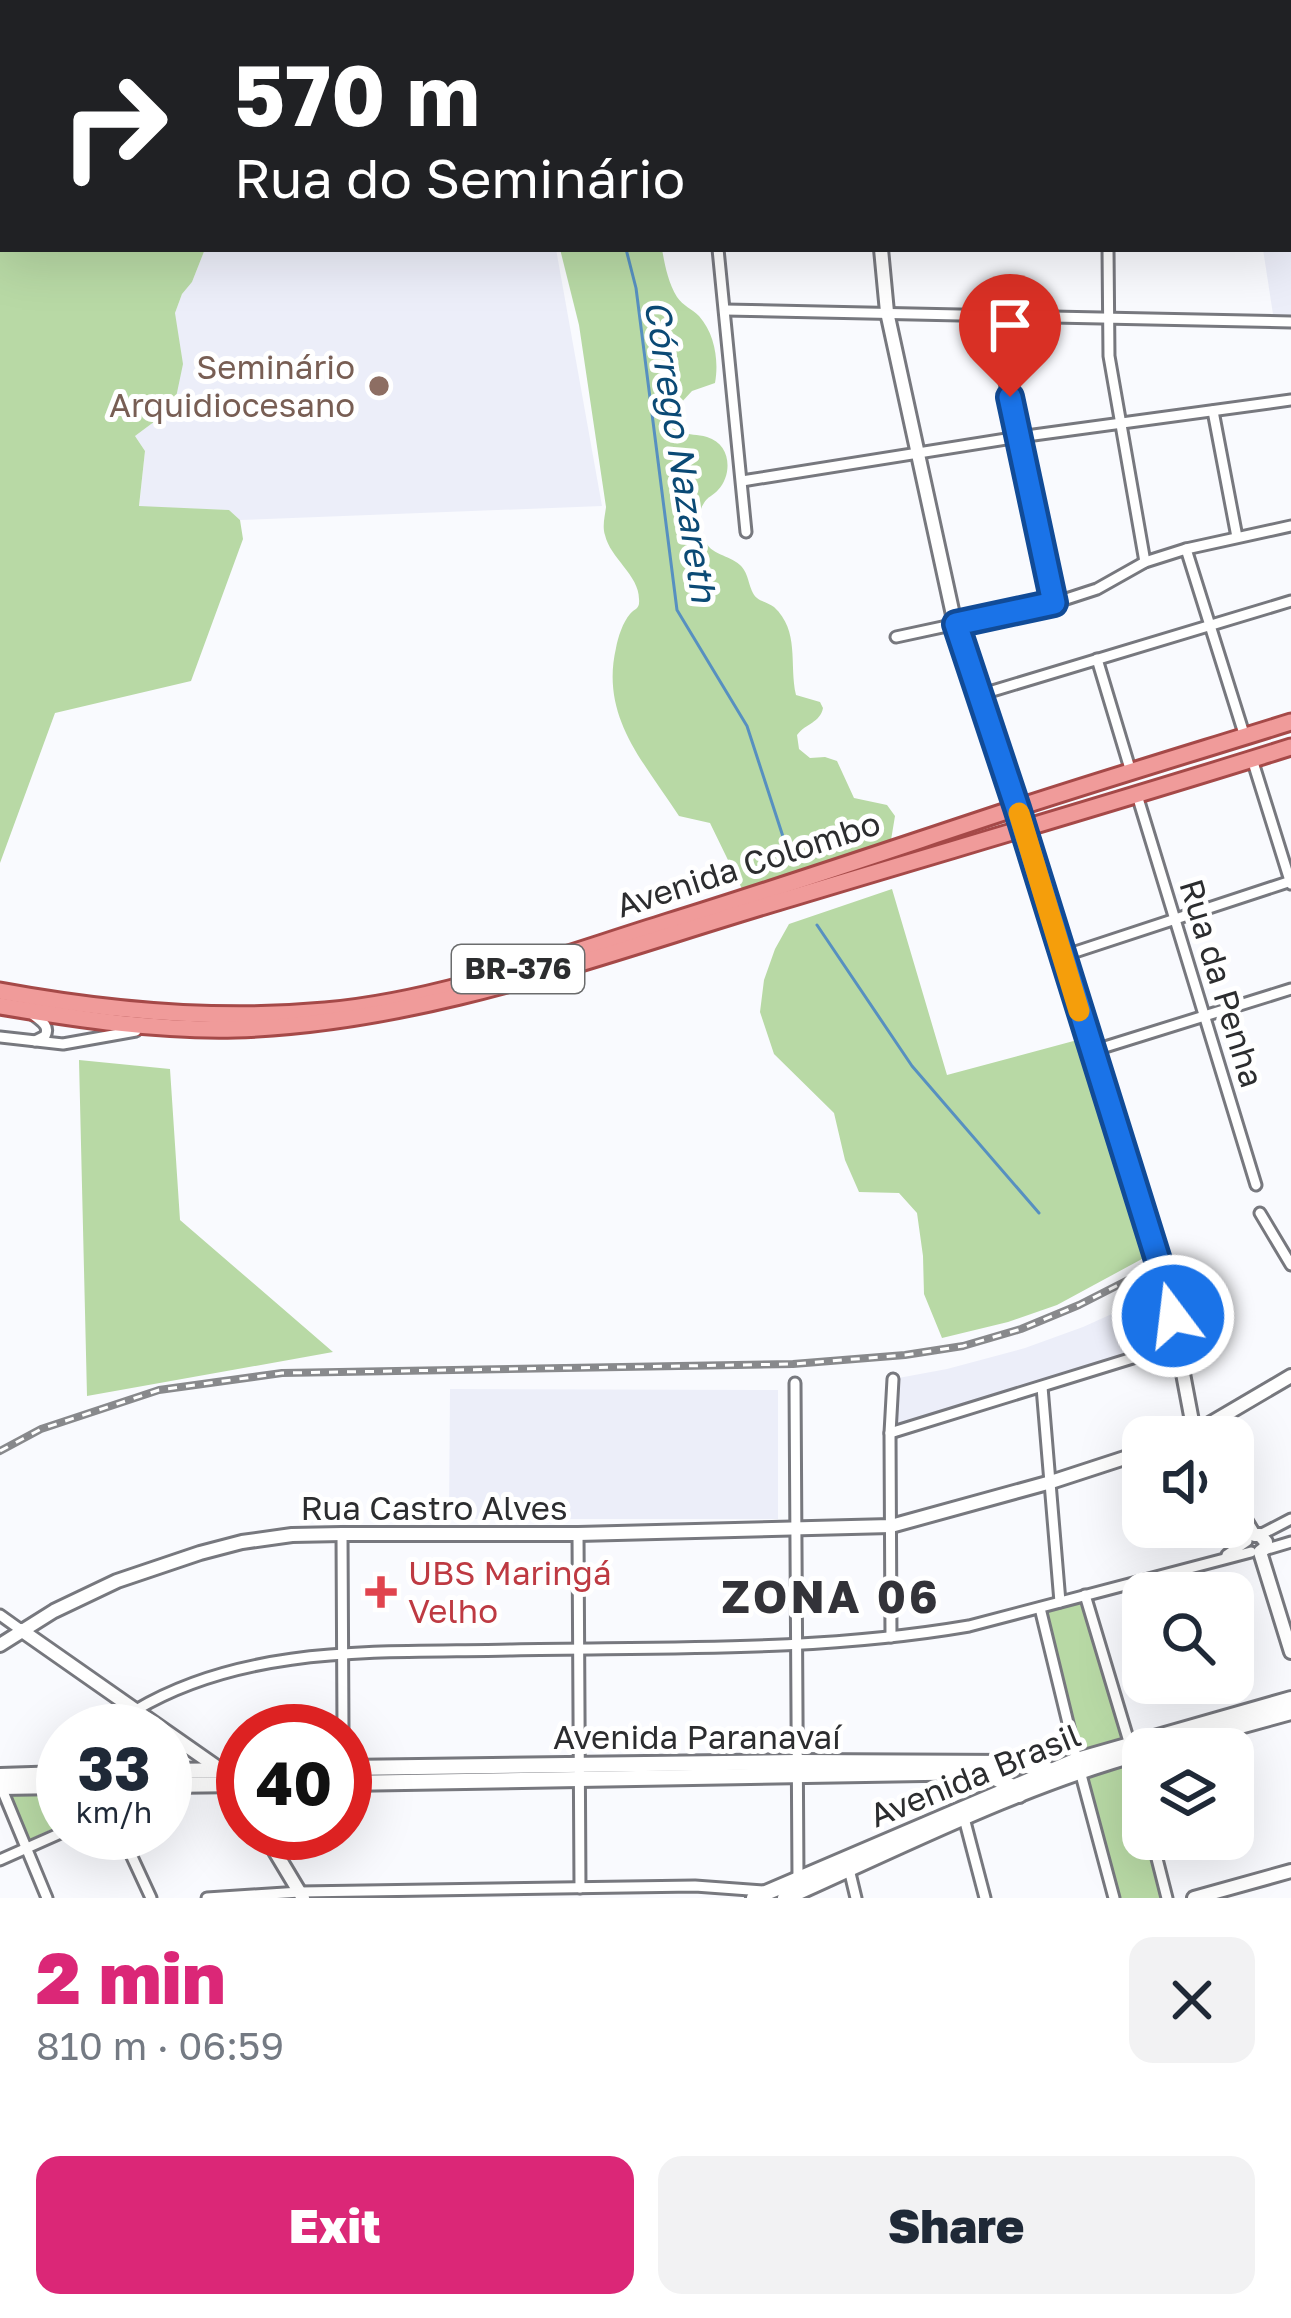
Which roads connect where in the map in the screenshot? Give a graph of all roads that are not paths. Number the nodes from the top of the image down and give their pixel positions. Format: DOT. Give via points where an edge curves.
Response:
graph roads {
  1 [pos="718,252"];
  2 [pos="881,252"];
  3 [pos="1108,252"];
  4 [pos="725,310"];
  5 [pos="887,312"];
  6 [pos="990,315"];
  7 [pos="1107,318"];
  8 [pos="1291,322"];
  9 [pos="1291,400"];
  10 [pos="1214,411"];
  11 [pos="1119,424"];
  12 [pos="1019,437"];
  13 [pos="918,453"];
  14 [pos="742,481"];
  15 [pos="1291,526"];
  16 [pos="746,532"];
  17 [pos="1237,537"];
  18 [pos="1186,549"];
  19 [pos="1145,562"];
  20 [pos="1291,601"];
  21 [pos="1054,603"];
  22 [pos="956,624"];
  23 [pos="1209,627"];
  24 [pos="896,637"];
  25 [pos="1097,659"];
  26 [pos="979,695"];
  27 [pos="1291,722"];
  28 [pos="1245,736"];
  29 [pos="1291,747"];
  30 [pos="1187,755"];
  31 [pos="1252,759"];
  32 [pos="1131,772"];
  33 [pos="1194,777"];
  34 [pos="1137,795"];
  35 [pos="1017,808"];
  36 [pos="1024,830"];
  37 [pos="1291,882"];
  38 [pos="1174,918"];
  39 [pos="1063,956"];
  40 [pos="1291,988"];
  41 [pos="0,991"];
  42 [pos="0,1006"];
  43 [pos="28,1011"];
  44 [pos="1203,1016"];
  45 [pos="177,1029"];
  46 [pos="0,1037"];
  47 [pos="29,1042"];
  48 [pos="1092,1051"];
  49 [pos="1256,1185"];
  50 [pos="1260,1214"];
  51 [pos="1291,1265"];
  52 [pos="1178,1343"];
  53 [pos="1291,1376"];
  54 [pos="893,1379"];
  55 [pos="795,1383"];
  56 [pos="1042,1387"];
  57 [pos="1189,1416"];
  58 [pos="1225,1416"];
  59 [pos="890,1433"];
  60 [pos="1122,1458"];
  61 [pos="1052,1482"];
  62 [pos="1291,1519"];
  63 [pos="891,1526"];
  64 [pos="796,1528"];
  65 [pos="342,1534"];
  66 [pos="578,1534"];
  67 [pos="1254,1540"];
  68 [pos="1291,1542"];
  69 [pos="1256,1544"];
  70 [pos="1085,1595"];
  71 [pos="1060,1602"];
  72 [pos="1040,1608"];
  73 [pos="0,1615"];
  74 [pos="22,1630"];
  75 [pos="891,1637"];
  76 [pos="0,1646"];
  77 [pos="796,1646"];
  78 [pos="577,1649"];
  79 [pos="1291,1652"];
  80 [pos="342,1654"];
  81 [pos="1291,1699"];
  82 [pos="127,1704"];
  83 [pos="147,1704"];
  84 [pos="343,1704"];
  85 [pos="1291,1712"];
  86 [pos="1127,1728"];
  87 [pos="1203,1728"];
  88 [pos="1233,1728"];
  89 [pos="1122,1754"];
  90 [pos="1078,1765"];
  91 [pos="372,1768"];
  92 [pos="797,1769"];
  93 [pos="1049,1770"];
  94 [pos="579,1771"];
  95 [pos="36,1778"];
  96 [pos="372,1781"];
  97 [pos="0,1783"];
  98 [pos="36,1785"];
  99 [pos="1015,1790"];
  100 [pos="964,1818"];
  101 [pos="36,1845"];
  102 [pos="27,1849"];
  103 [pos="0,1859"];
  104 [pos="133,1860"];
  105 [pos="281,1860"];
  106 [pos="1157,1860"];
  107 [pos="849,1870"];
  108 [pos="1291,1871"];
  109 [pos="798,1879"];
  110 [pos="695,1886"];
  111 [pos="580,1888"];
  112 [pos="1234,1893"];
  113 [pos="302,1895"];
  114 [pos="761,1895"];
  115 [pos="47,1898"];
  116 [pos="151,1898"];
  117 [pos="207,1898"];
  118 [pos="712,1898"];
  119 [pos="784,1898"];
  120 [pos="856,1898"];
  121 [pos="985,1898"];
  122 [pos="1114,1898"];
  123 [pos="1167,1898"];
  124 [pos="1194,1898"];
  1 -- 4 [label="street"];
  2 -- 5 [label="street"];
  3 -- 7 [label="street"];
  4 -- 5 [label="street"];
  4 -- 14 [label="street"];
  5 -- 6 [label="street"];
  5 -- 13 [label="street"];
  6 -- 7 [label="street"];
  6 -- 12 [label="street"];
  7 -- 8 [label="street"];
  7 -- 11 [label="street"];
  9 -- 10 [label="street"];
  10 -- 11 [label="street"];
  10 -- 17 [label="street"];
  11 -- 12 [label="street"];
  11 -- 19 [label="street"];
  12 -- 13 [label="street"];
  12 -- 21 [label="street"];
  13 -- 14 [label="street"];
  13 -- 22 [label="street"];
  14 -- 16 [label="street"];
  15 -- 17 [label="street"];
  17 -- 18 [label="street"];
  18 -- 19 [label="street"];
  18 -- 23 [label="street"];
  19 -- 21 [label="street"];
  20 -- 23 [label="street"];
  21 -- 22 [label="street"];
  22 -- 24 [label="street"];
  22 -- 26 [label="street"];
  23 -- 25 [label="street"];
  23 -- 28 [label="street"];
  25 -- 26 [label="street"];
  25 -- 32 [label="street"];
  26 -- 35 [label="street"];
  27 -- 28 [label="main road, Avenida Colombo / BR-376"];
  28 -- 30 [label="main road, Avenida Colombo / BR-376"];
  29 -- 31 [label="main road, Avenida Colombo / BR-376"];
  30 -- 32 [label="main road, Avenida Colombo / BR-376"];
  30 -- 33 [label="main road"];
  31 -- 33 [label="main road, Avenida Colombo / BR-376"];
  31 -- 37 [label="street"];
  32 -- 35 [label="main road, Avenida Colombo / BR-376"];
  33 -- 34 [label="main road, Avenida Colombo / BR-376"];
  34 -- 36 [label="main road, Avenida Colombo / BR-376"];
  34 -- 38 [label="street, Rua da Penha"];
  35 -- 36 [label="street"];
  35 -- 41 [label="main road, Avenida Colombo / BR-376" via="430,993 329,1011 231,1016"];
  36 -- 39 [label="street"];
  36 -- 45 [label="main road, Avenida Colombo / BR-376" via="427,1004 332,1022"];
  37 -- 38 [label="street"];
  38 -- 39 [label="street"];
  38 -- 44 [label="street, Rua da Penha"];
  39 -- 48 [label="street"];
  40 -- 44 [label="street"];
  42 -- 43 [label="main road, Avenida Colombo / BR-376"];
  43 -- 45 [label="main road, Avenida Colombo / BR-376"];
  43 -- 47 [label="street" via="48,1030"];
  44 -- 48 [label="street"];
  44 -- 49 [label="street, Rua da Penha"];
  45 -- 47 [label="street"];
  46 -- 47 [label="street"];
  48 -- 52 [label="street"];
  50 -- 51 [label="street"];
  52 -- 56 [label="street"];
  52 -- 57 [label="street"];
  53 -- 58 [label="street"];
  54 -- 59 [label="street"];
  55 -- 64 [label="street"];
  56 -- 59 [label="street"];
  56 -- 61 [label="street"];
  59 -- 63 [label="street"];
  60 -- 61 [label="street, Rua Castro Alves"];
  61 -- 63 [label="street, Rua Castro Alves"];
  61 -- 71 [label="street"];
  62 -- 69 [label="street"];
  63 -- 64 [label="street, Rua Castro Alves"];
  63 -- 75 [label="street"];
  64 -- 66 [label="street, Rua Castro Alves"];
  64 -- 77 [label="street"];
  65 -- 66 [label="street, Rua Castro Alves"];
  65 -- 74 [label="street, Rua Castro Alves" via="200,1553 117,1581"];
  65 -- 80 [label="street"];
  66 -- 78 [label="street"];
  67 -- 69 [label="street"];
  68 -- 69 [label="street"];
  69 -- 70 [label="street"];
  69 -- 79 [label="street"];
  70 -- 71 [label="street"];
  70 -- 86 [label="street"];
  71 -- 72 [label="street"];
  72 -- 75 [label="street"];
  72 -- 90 [label="street"];
  73 -- 74 [label="street"];
  74 -- 76 [label="street, Rua Castro Alves"];
  74 -- 82 [label="street"];
  75 -- 77 [label="street"];
  77 -- 78 [label="street"];
  77 -- 92 [label="street"];
  78 -- 80 [label="street"];
  78 -- 94 [label="street"];
  80 -- 83 [label="street" via="240,1668"];
  80 -- 84 [label="street"];
  81 -- 87 [label="main road, Avenida Brasil"];
  85 -- 88 [label="main road"];
  89 -- 90 [label="main road, Avenida Brasil"];
  90 -- 93 [label="main road, Avenida Brasil"];
  90 -- 99 [label="main road, Avenida Brasil"];
  90 -- 122 [label="street"];
  91 -- 94 [label="main road, Avenida Paranavaí"];
  92 -- 93 [label="main road, Avenida Paranavaí" via="1012,1763"];
  92 -- 94 [label="main road, Avenida Paranavaí"];
  92 -- 99 [label="main road, Avenida Paranavaí" via="983,1772"];
  92 -- 109 [label="street"];
  93 -- 99 [label="main road, Avenida Brasil"];
  94 -- 96 [label="main road, Avenida Paranavaí"];
  94 -- 111 [label="street"];
  95 -- 97 [label="main road"];
  97 -- 98 [label="main road"];
  97 -- 102 [label="street"];
  99 -- 100 [label="main road, Avenida Brasil"];
  99 -- 109 [label="main road, Avenida Brasil"];
  100 -- 107 [label="main road, Avenida Brasil"];
  100 -- 121 [label="street"];
  101 -- 102 [label="street"];
  102 -- 103 [label="street"];
  102 -- 115 [label="street"];
  104 -- 116 [label="street"];
  105 -- 113 [label="street"];
  106 -- 123 [label="street"];
  107 -- 119 [label="main road, Avenida Brasil"];
  107 -- 120 [label="street"];
  108 -- 112 [label="street"];
  109 -- 114 [label="main road, Avenida Brasil"];
  110 -- 111 [label="street"];
  110 -- 114 [label="street"];
  110 -- 118 [label="street"];
  111 -- 113 [label="street"];
  112 -- 124 [label="street"];
  113 -- 117 [label="street"];
}
